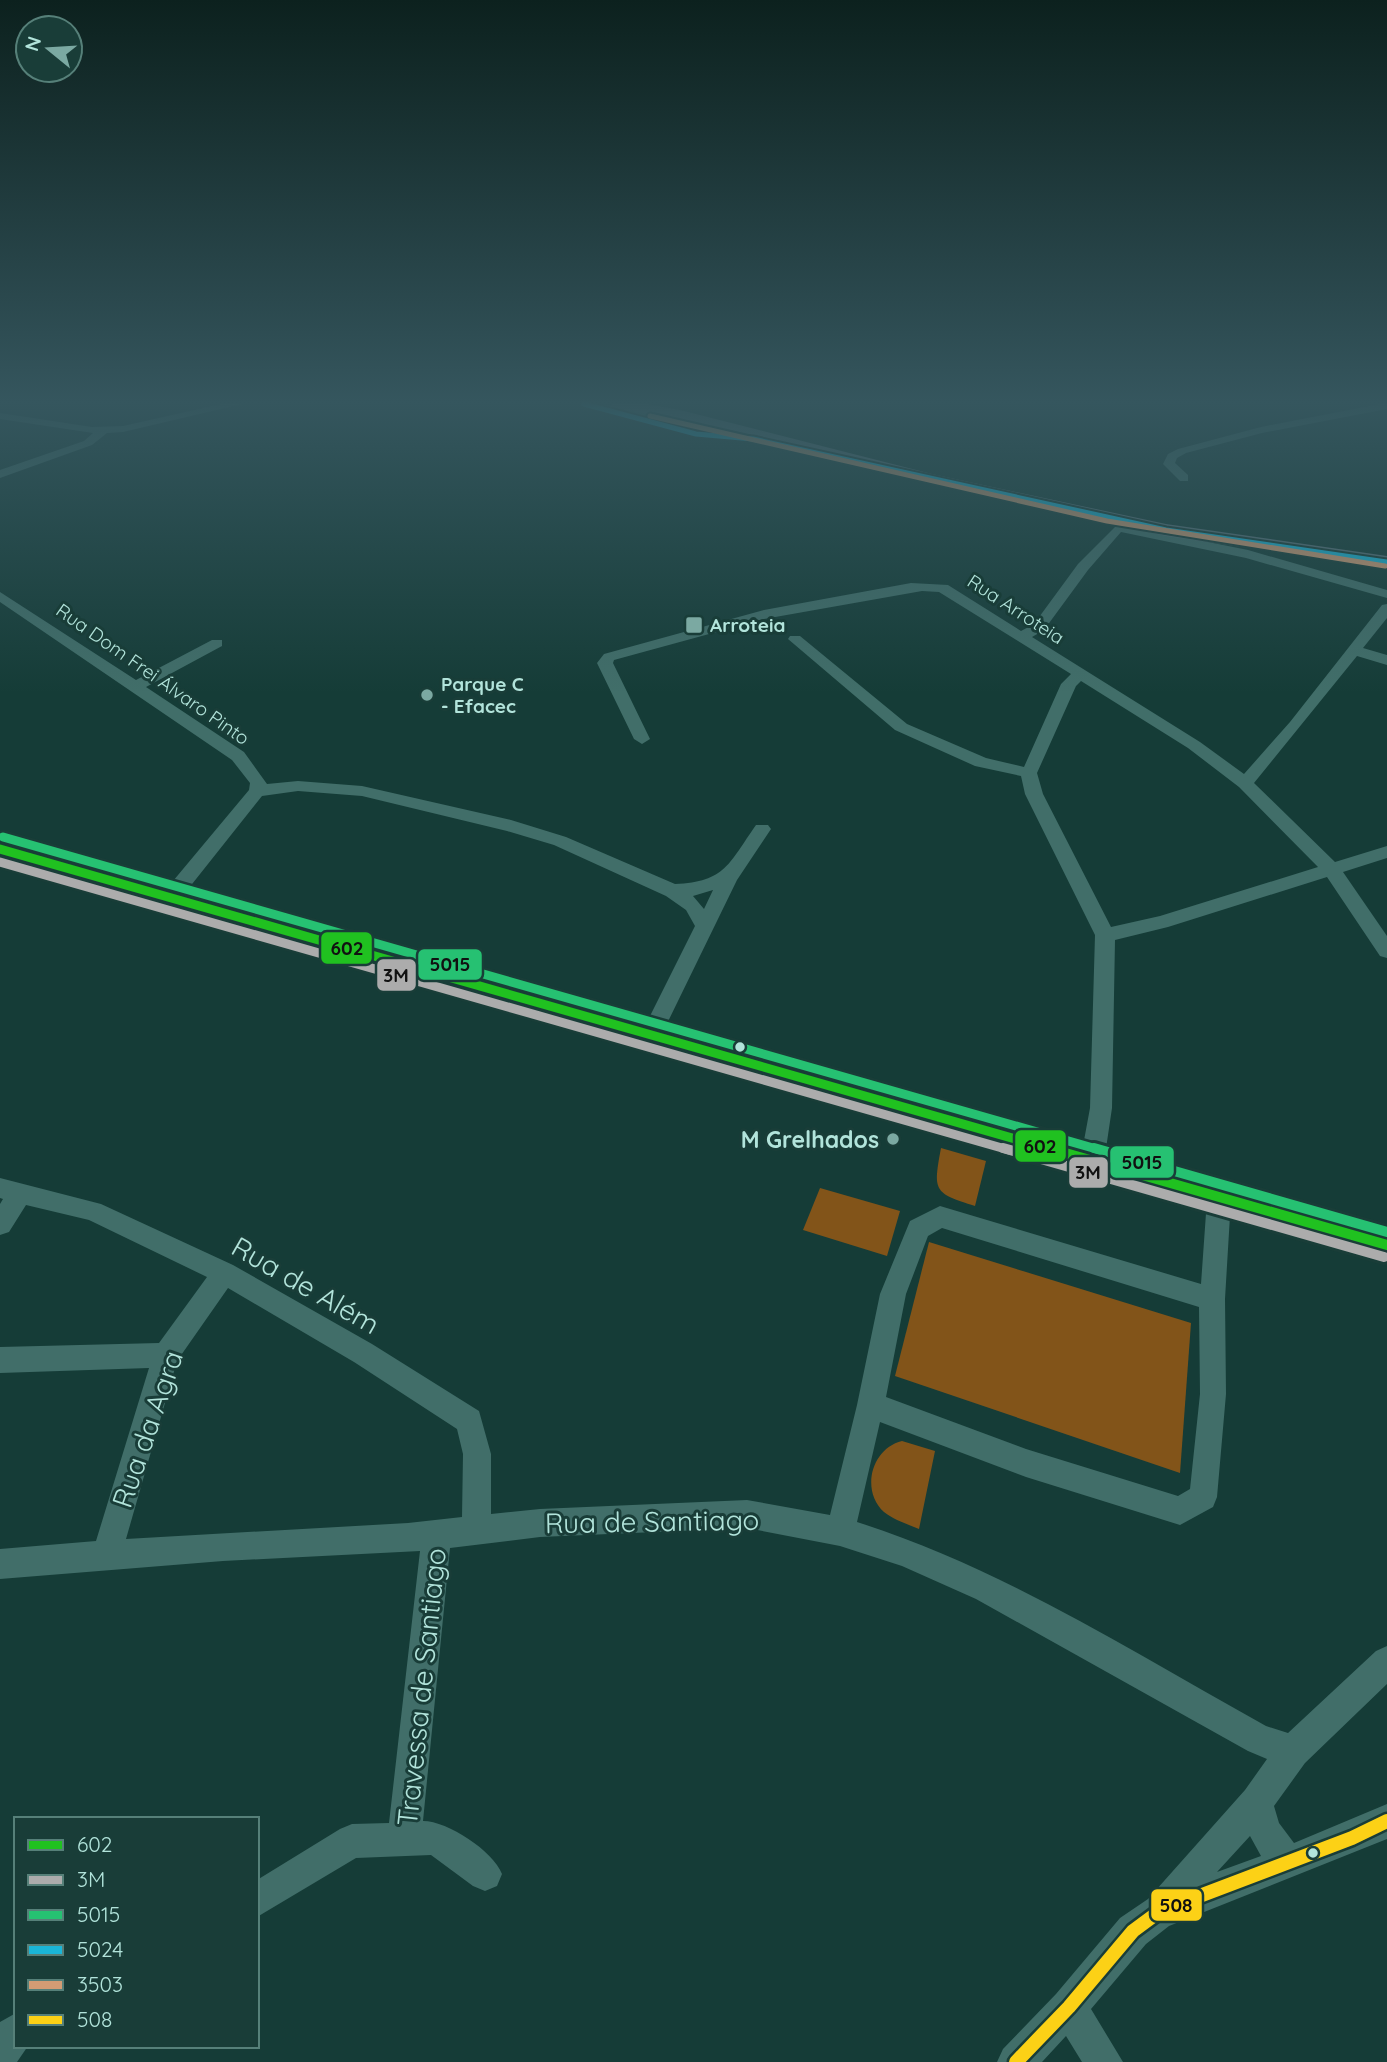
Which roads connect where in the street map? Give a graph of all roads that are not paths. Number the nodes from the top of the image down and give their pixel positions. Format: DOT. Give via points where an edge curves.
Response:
graph roads {
  1 [pos="1035,500"];
  2 [pos="1071,500"];
  3 [pos="1387,554"];
  4 [pos="1387,562"];
  5 [pos="1387,594"];
  6 [pos="0,596"];
  7 [pos="1387,608"];
  8 [pos="1021,638"];
  9 [pos="795,639"];
  10 [pos="217,643"];
  11 [pos="1353,650"];
  12 [pos="1387,660"];
  13 [pos="1080,674"];
  14 [pos="137,686"];
  15 [pos="642,739"];
  16 [pos="1029,774"];
  17 [pos="1245,783"];
  18 [pos="257,791"];
  19 [pos="762,829"];
  20 [pos="0,849"];
  21 [pos="1387,852"];
  22 [pos="1331,869"];
  23 [pos="728,879"];
  24 [pos="673,891"];
  25 [pos="170,898"];
  26 [pos="704,925"];
  27 [pos="1105,936"];
  28 [pos="1387,951"];
  29 [pos="650,1036"];
  30 [pos="1091,1162"];
  31 [pos="11,1190"];
  32 [pos="1219,1199"];
  33 [pos="0,1224"];
  34 [pos="1387,1245"];
  35 [pos="224,1273"];
  36 [pos="1212,1299"];
  37 [pos="166,1355"];
  38 [pos="0,1360"];
  39 [pos="871,1405"];
  40 [pos="477,1529"];
  41 [pos="840,1531"];
  42 [pos="438,1534"];
  43 [pos="107,1555"];
  44 [pos="0,1564"];
  45 [pos="1387,1661"];
  46 [pos="1293,1751"];
  47 [pos="1256,1802"];
  48 [pos="1387,1821"];
  49 [pos="404,1840"];
  50 [pos="1288,1863"];
  51 [pos="485,1874"];
  52 [pos="259,1899"];
  53 [pos="1160,1912"];
  54 [pos="1069,2007"];
  55 [pos="14,2034"];
  56 [pos="0,2055"];
  57 [pos="1016,2062"];
  58 [pos="1104,2062"];
  1 -- 4 [label="highway" via="1166,530"];
  2 -- 3 [label="highway" via="1230,531"];
  5 -- 8 [label="street" via="1248,554 1118,528 1039,627"];
  6 -- 14 [label="street, Rua Dom Frei Álvaro Pinto"];
  7 -- 11 [label="street"];
  8 -- 13 [label="street, Rua Arroteia"];
  8 -- 15 [label="street, Rua Arroteia" via="963,598 943,587 927,585 780,609 608,657 605,663"];
  9 -- 16 [label="street" via="901,727 981,762"];
  10 -- 14 [label="street"];
  11 -- 12 [label="street"];
  11 -- 17 [label="street"];
  13 -- 16 [label="street" via="1069,684"];
  13 -- 17 [label="street, Rua Arroteia" via="1194,745"];
  14 -- 18 [label="street, Rua Dom Frei Álvaro Pinto" via="237,756 259,783"];
  16 -- 27 [label="street" via="1034,794"];
  17 -- 22 [label="street, Rua Arroteia"];
  18 -- 24 [label="street" via="298,786 362,791 466,813 560,841"];
  18 -- 25 [label="street"];
  19 -- 23 [label="street"];
  20 -- 25 [label="main road"];
  21 -- 22 [label="street"];
  22 -- 27 [label="street"];
  22 -- 28 [label="street, Rua Arroteia"];
  23 -- 24 [label="street" via="704,888"];
  23 -- 26 [label="street"];
  24 -- 26 [label="street" via="693,906"];
  25 -- 29 [label="main road"];
  26 -- 29 [label="street"];
  27 -- 30 [label="street" via="1101,1108"];
  29 -- 30 [label="main road"];
  30 -- 32 [label="main road"];
  31 -- 33 [label="street"];
  31 -- 35 [label="street, Rua de Além" via="93,1211"];
  32 -- 34 [label="main road"];
  32 -- 36 [label="street"];
  35 -- 37 [label="street, Rua da Agra"];
  35 -- 40 [label="street, Rua de Além" via="469,1421 477,1454"];
  36 -- 39 [label="street" via="940,1217 919,1229 893,1294"];
  36 -- 39 [label="street" via="1213,1394 1203,1497 1180,1511 1027,1463"];
  37 -- 38 [label="street"];
  37 -- 43 [label="street, Rua da Agra"];
  39 -- 41 [label="street"];
  40 -- 41 [label="street, Rua de Santiago" via="747,1514"];
  40 -- 42 [label="street, Rua de Santiago"];
  41 -- 46 [label="street, Rua de Santiago" via="905,1552 987,1588 1259,1740"];
  42 -- 43 [label="street, Rua de Santiago"];
  42 -- 49 [label="street, Travessa de Santiago"];
  43 -- 44 [label="street, Rua de Santiago"];
  45 -- 46 [label="street"];
  46 -- 47 [label="street"];
  47 -- 50 [label="street" via="1265,1834"];
  47 -- 53 [label="street"];
  48 -- 50 [label="street"];
  49 -- 51 [label="street, Travessa de Santiago" via="436,1838"];
  49 -- 52 [label="street, Travessa de Santiago" via="352,1841"];
  50 -- 53 [label="street"];
  53 -- 54 [label="street" via="1133,1931"];
  54 -- 57 [label="street"];
  54 -- 58 [label="street"];
  55 -- 56 [label="street"];
}
